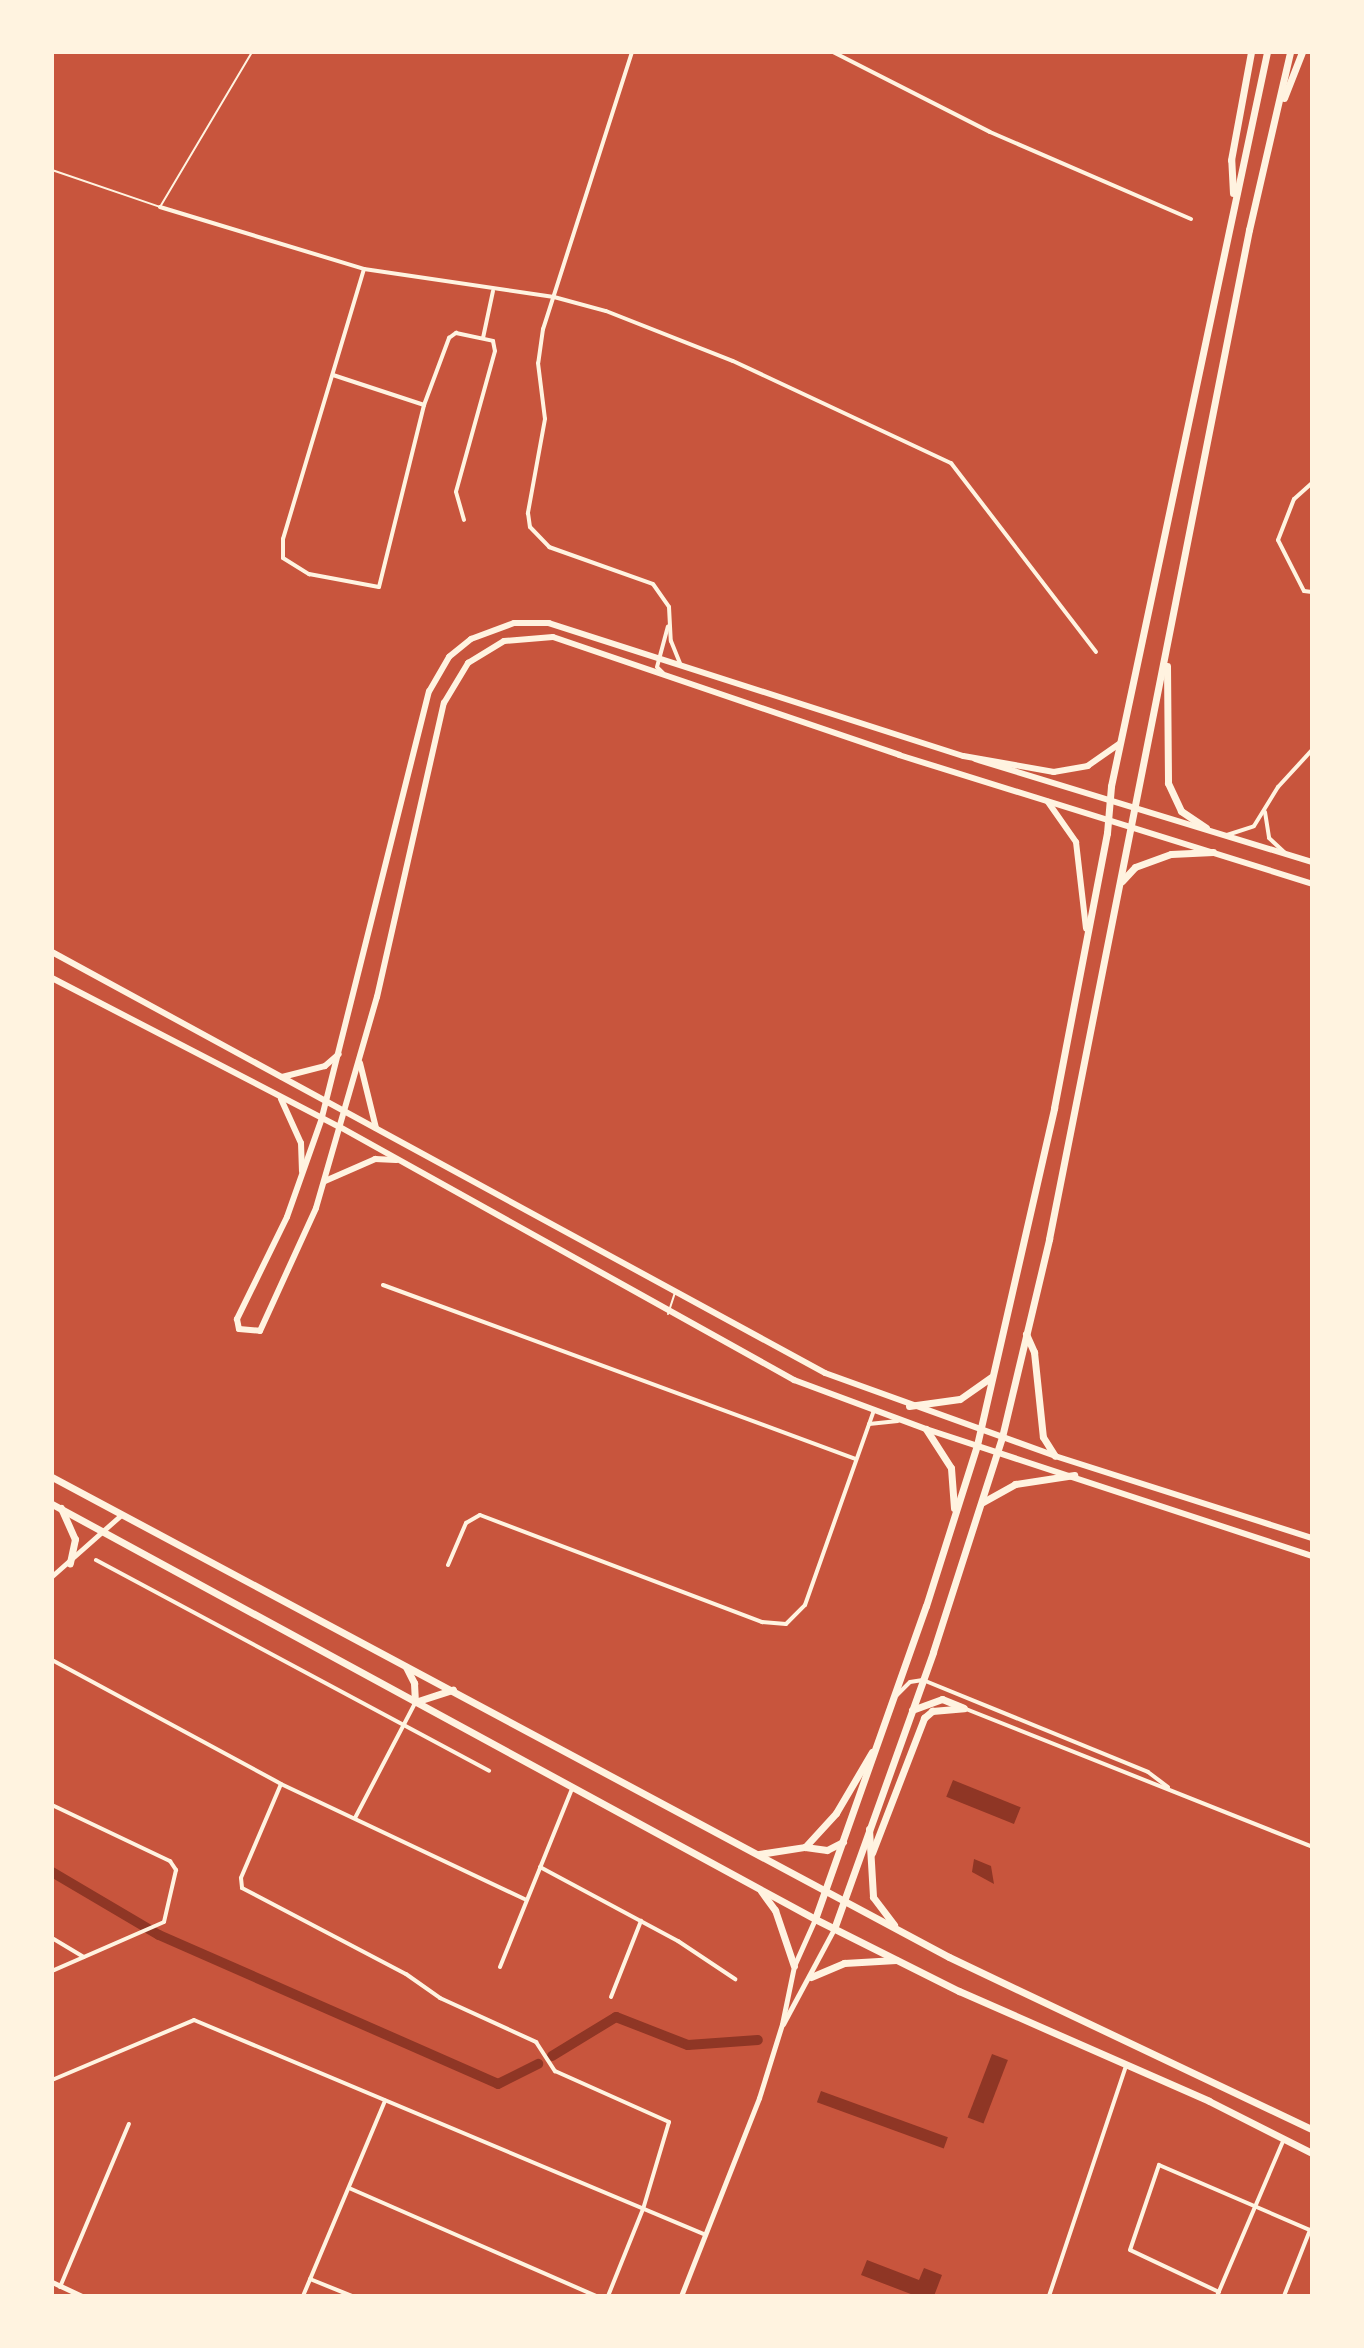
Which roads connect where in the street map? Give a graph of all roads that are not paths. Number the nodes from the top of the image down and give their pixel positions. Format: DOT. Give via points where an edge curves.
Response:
graph roads {
  1 [pos="252,52"];
  2 [pos="632,52"];
  3 [pos="833,52"];
  4 [pos="1251,52"];
  5 [pos="1267,52"];
  6 [pos="1290,52"];
  7 [pos="1302,52"];
  8 [pos="1279,107"];
  9 [pos="52,170"];
  10 [pos="1234,203"];
  11 [pos="160,207"];
  12 [pos="1191,219"];
  13 [pos="364,269"];
  14 [pos="493,291"];
  15 [pos="554,297"];
  16 [pos="483,338"];
  17 [pos="333,375"];
  18 [pos="424,405"];
  19 [pos="1312,483"];
  20 [pos="464,520"];
  21 [pos="1312,592"];
  22 [pos="669,624"];
  23 [pos="1168,644"];
  24 [pos="1096,652"];
  25 [pos="660,657"];
  26 [pos="680,663"];
  27 [pos="670,680"];
  28 [pos="1120,743"];
  29 [pos="1312,750"];
  30 [pos="963,756"];
  31 [pos="1047,801"];
  32 [pos="1110,801"];
  33 [pos="1134,808"];
  34 [pos="1264,810"];
  35 [pos="1108,818"];
  36 [pos="1131,825"];
  37 [pos="1206,828"];
  38 [pos="1227,835"];
  39 [pos="1213,852"];
  40 [pos="1288,854"];
  41 [pos="1312,862"];
  42 [pos="1120,883"];
  43 [pos="1312,884"];
  44 [pos="1086,928"];
  45 [pos="52,952"];
  46 [pos="52,978"];
  47 [pos="339,1054"];
  48 [pos="359,1060"];
  49 [pos="282,1077"];
  50 [pos="280,1096"];
  51 [pos="327,1101"];
  52 [pos="344,1110"];
  53 [pos="322,1118"];
  54 [pos="340,1127"];
  55 [pos="376,1128"];
  56 [pos="399,1161"];
  57 [pos="302,1175"];
  58 [pos="325,1181"];
  59 [pos="383,1285"];
  60 [pos="675,1293"];
  61 [pos="668,1314"];
  62 [pos="1026,1334"];
  63 [pos="993,1376"];
  64 [pos="909,1406"];
  65 [pos="874,1410"];
  66 [pos="905,1421"];
  67 [pos="869,1424"];
  68 [pos="926,1429"];
  69 [pos="980,1430"];
  70 [pos="1002,1437"];
  71 [pos="977,1445"];
  72 [pos="998,1452"];
  73 [pos="1055,1456"];
  74 [pos="856,1459"];
  75 [pos="1074,1475"];
  76 [pos="52,1477"];
  77 [pos="983,1502"];
  78 [pos="52,1504"];
  79 [pos="61,1508"];
  80 [pos="955,1514"];
  81 [pos="121,1515"];
  82 [pos="105,1532"];
  83 [pos="1312,1538"];
  84 [pos="1310,1554"];
  85 [pos="96,1560"];
  86 [pos="70,1563"];
  87 [pos="448,1565"];
  88 [pos="52,1576"];
  89 [pos="52,1660"];
  90 [pos="404,1665"];
  91 [pos="923,1680"];
  92 [pos="453,1690"];
  93 [pos="415,1702"];
  94 [pos="891,1703"];
  95 [pos="964,1708"];
  96 [pos="912,1710"];
  97 [pos="1017,1720"];
  98 [pos="404,1725"];
  99 [pos="1014,1729"];
  100 [pos="874,1750"];
  101 [pos="489,1771"];
  102 [pos="281,1784"];
  103 [pos="572,1789"];
  104 [pos="1171,1789"];
  105 [pos="52,1805"];
  106 [pos="355,1818"];
  107 [pos="869,1827"];
  108 [pos="844,1840"];
  109 [pos="805,1847"];
  110 [pos="1312,1847"];
  111 [pos="872,1853"];
  112 [pos="759,1854"];
  113 [pos="540,1867"];
  114 [pos="759,1889"];
  115 [pos="826,1894"];
  116 [pos="526,1900"];
  117 [pos="845,1902"];
  118 [pos="815,1919"];
  119 [pos="641,1921"];
  120 [pos="834,1929"];
  121 [pos="898,1930"];
  122 [pos="52,1938"];
  123 [pos="84,1957"];
  124 [pos="898,1960"];
  125 [pos="794,1966"];
  126 [pos="500,1967"];
  127 [pos="52,1971"];
  128 [pos="811,1977"];
  129 [pos="735,1979"];
  130 [pos="611,1997"];
  131 [pos="782,2024"];
  132 [pos="1126,2066"];
  133 [pos="52,2080"];
  134 [pos="385,2101"];
  135 [pos="129,2124"];
  136 [pos="1312,2129"];
  137 [pos="1284,2139"];
  138 [pos="1312,2153"];
  139 [pos="349,2188"];
  140 [pos="1256,2203"];
  141 [pos="643,2209"];
  142 [pos="1311,2231"];
  143 [pos="707,2235"];
  144 [pos="310,2279"];
  145 [pos="52,2282"];
  146 [pos="60,2287"];
  147 [pos="1218,2294"];
  148 [pos="82,2296"];
  149 [pos="303,2296"];
  150 [pos="352,2296"];
  151 [pos="596,2296"];
  152 [pos="608,2296"];
  153 [pos="681,2296"];
  154 [pos="1049,2296"];
  155 [pos="1284,2296"];
  1 -- 11 [label="lane"];
  2 -- 15 [label="street"];
  3 -- 12 [label="street" via="949,113"];
  4 -- 10 [label="main road" via="1231,160"];
  5 -- 10 [label="main road"];
  6 -- 8 [label="main road"];
  7 -- 8 [label="main road"];
  8 -- 23 [label="main road" via="1249,230"];
  9 -- 11 [label="lane"];
  10 -- 28 [label="main road"];
  11 -- 13 [label="street"];
  13 -- 14 [label="street"];
  13 -- 17 [label="street"];
  14 -- 15 [label="street"];
  14 -- 16 [label="street"];
  15 -- 22 [label="street" via="538,363 546,403 529,496 530,527 564,555 653,584 669,607"];
  15 -- 24 [label="street" via="669,333 951,463"];
  16 -- 18 [label="street" via="456,333 449,338"];
  16 -- 20 [label="street" via="493,341 495,351 456,492"];
  17 -- 18 [label="street"];
  17 -- 18 [label="street" via="280,550 297,571 379,587"];
  19 -- 21 [label="street" via="1294,499 1278,540 1304,591"];
  22 -- 25 [label="street"];
  22 -- 26 [label="street"];
  23 -- 33 [label="main road"];
  23 -- 37 [label="main road" via="1168,783 1181,811"];
  25 -- 26 [label="main road"];
  25 -- 27 [label="street" via="657,667"];
  25 -- 47 [label="main road" via="540,621 486,631 449,657 433,681"];
  26 -- 30 [label="main road"];
  27 -- 31 [label="main road"];
  27 -- 48 [label="main road" via="553,637 504,641 468,663 444,703"];
  28 -- 30 [label="main road" via="1110,755 1075,771"];
  28 -- 32 [label="main road"];
  29 -- 34 [label="street"];
  30 -- 32 [label="main road"];
  31 -- 35 [label="main road"];
  31 -- 44 [label="main road" via="1076,842"];
  32 -- 33 [label="main road"];
  32 -- 35 [label="main road"];
  33 -- 36 [label="main road"];
  33 -- 37 [label="main road"];
  34 -- 38 [label="street" via="1254,826"];
  34 -- 40 [label="street" via="1269,838"];
  35 -- 36 [label="main road"];
  35 -- 44 [label="main road"];
  36 -- 39 [label="main road"];
  36 -- 42 [label="main road"];
  37 -- 38 [label="main road"];
  38 -- 40 [label="main road"];
  39 -- 42 [label="main road" via="1171,854 1135,867"];
  39 -- 43 [label="main road"];
  40 -- 41 [label="main road"];
  42 -- 62 [label="main road"];
  44 -- 63 [label="main road" via="1054,1108"];
  45 -- 49 [label="main road"];
  46 -- 50 [label="main road"];
  47 -- 49 [label="main road" via="325,1066"];
  47 -- 51 [label="main road"];
  48 -- 52 [label="main road"];
  48 -- 55 [label="main road"];
  49 -- 51 [label="main road"];
  50 -- 53 [label="main road"];
  50 -- 57 [label="main road" via="301,1143"];
  51 -- 52 [label="main road"];
  51 -- 53 [label="main road"];
  52 -- 54 [label="main road"];
  52 -- 55 [label="main road"];
  53 -- 54 [label="main road"];
  53 -- 57 [label="main road"];
  54 -- 56 [label="main road"];
  54 -- 58 [label="main road"];
  55 -- 60 [label="main road"];
  56 -- 58 [label="main road" via="375,1159"];
  56 -- 61 [label="main road"];
  57 -- 58 [label="main road" via="237,1319 239,1329 250,1334 260,1331 290,1273"];
  59 -- 74 [label="street"];
  60 -- 61 [label="lane"];
  60 -- 64 [label="main road" via="825,1373"];
  61 -- 65 [label="main road" via="794,1380"];
  62 -- 70 [label="main road"];
  62 -- 73 [label="main road" via="1034,1352 1043,1437"];
  63 -- 64 [label="main road" via="960,1399"];
  63 -- 69 [label="main road"];
  64 -- 69 [label="main road"];
  65 -- 66 [label="main road"];
  65 -- 67 [label="street"];
  66 -- 67 [label="street"];
  66 -- 68 [label="main road"];
  67 -- 74 [label="street"];
  68 -- 71 [label="main road"];
  68 -- 80 [label="main road" via="951,1468"];
  69 -- 70 [label="main road"];
  69 -- 71 [label="main road"];
  70 -- 72 [label="main road"];
  70 -- 73 [label="main road"];
  71 -- 72 [label="main road"];
  71 -- 80 [label="main road"];
  72 -- 75 [label="main road"];
  72 -- 77 [label="main road"];
  73 -- 83 [label="main road"];
  74 -- 87 [label="street" via="805,1605 786,1624 762,1622 480,1515 466,1523"];
  75 -- 77 [label="main road" via="1015,1484"];
  75 -- 84 [label="main road"];
  76 -- 81 [label="main road"];
  77 -- 91 [label="main road"];
  78 -- 79 [label="main road"];
  79 -- 82 [label="main road"];
  79 -- 86 [label="main road" via="75,1539"];
  80 -- 94 [label="main road"];
  81 -- 82 [label="street"];
  81 -- 90 [label="main road"];
  82 -- 86 [label="street"];
  82 -- 93 [label="main road"];
  85 -- 98 [label="street"];
  86 -- 88 [label="street"];
  89 -- 102 [label="street"];
  90 -- 92 [label="main road"];
  90 -- 93 [label="main road" via="414,1683"];
  91 -- 94 [label="street" via="905,1685"];
  91 -- 96 [label="main road"];
  91 -- 97 [label="street"];
  92 -- 93 [label="main road"];
  92 -- 112 [label="main road"];
  93 -- 98 [label="street"];
  93 -- 103 [label="main road"];
  94 -- 100 [label="main road"];
  95 -- 96 [label="main road" via="942,1699"];
  95 -- 99 [label="street"];
  95 -- 111 [label="main road" via="932,1711 924,1718"];
  96 -- 107 [label="main road"];
  97 -- 99 [label="street"];
  97 -- 104 [label="street" via="1148,1772"];
  98 -- 101 [label="street"];
  98 -- 106 [label="street"];
  99 -- 104 [label="street" via="1145,1784"];
  100 -- 108 [label="main road"];
  100 -- 109 [label="main road" via="824,1831"];
  102 -- 106 [label="street"];
  102 -- 141 [label="street" via="241,1878 242,1888 541,2049 552,2068 669,2122"];
  103 -- 113 [label="street"];
  103 -- 114 [label="main road"];
  104 -- 110 [label="street"];
  105 -- 123 [label="street" via="175,1866 164,1922"];
  106 -- 116 [label="street"];
  107 -- 111 [label="main road"];
  107 -- 117 [label="main road"];
  108 -- 109 [label="main road" via="827,1850"];
  108 -- 115 [label="main road"];
  109 -- 112 [label="main road"];
  111 -- 121 [label="main road" via="873,1897"];
  112 -- 115 [label="main road"];
  113 -- 116 [label="street"];
  113 -- 119 [label="street"];
  114 -- 118 [label="main road"];
  114 -- 125 [label="main road" via="775,1910"];
  115 -- 117 [label="main road"];
  115 -- 118 [label="main road"];
  116 -- 126 [label="street"];
  117 -- 120 [label="main road"];
  117 -- 121 [label="main road"];
  118 -- 120 [label="main road"];
  118 -- 125 [label="street"];
  119 -- 129 [label="street"];
  119 -- 130 [label="street"];
  120 -- 124 [label="main road"];
  120 -- 128 [label="street"];
  121 -- 136 [label="main road"];
  122 -- 123 [label="street"];
  123 -- 127 [label="street"];
  124 -- 128 [label="main road" via="844,1963"];
  124 -- 132 [label="main road"];
  125 -- 131 [label="street"];
  128 -- 131 [label="street"];
  131 -- 143 [label="street"];
  132 -- 137 [label="main road"];
  132 -- 154 [label="street"];
  133 -- 134 [label="street" via="194,2020"];
  134 -- 139 [label="street"];
  134 -- 141 [label="street"];
  135 -- 146 [label="street"];
  137 -- 138 [label="main road"];
  137 -- 140 [label="street"];
  139 -- 144 [label="street"];
  139 -- 151 [label="street"];
  140 -- 142 [label="street"];
  140 -- 147 [label="street"];
  140 -- 147 [label="street" via="1188,2173 1156,2167 1130,2250"];
  141 -- 143 [label="street"];
  141 -- 152 [label="street"];
  142 -- 155 [label="street"];
  143 -- 153 [label="street"];
  144 -- 149 [label="street"];
  144 -- 150 [label="street"];
  145 -- 146 [label="street"];
  146 -- 148 [label="street"];
}
